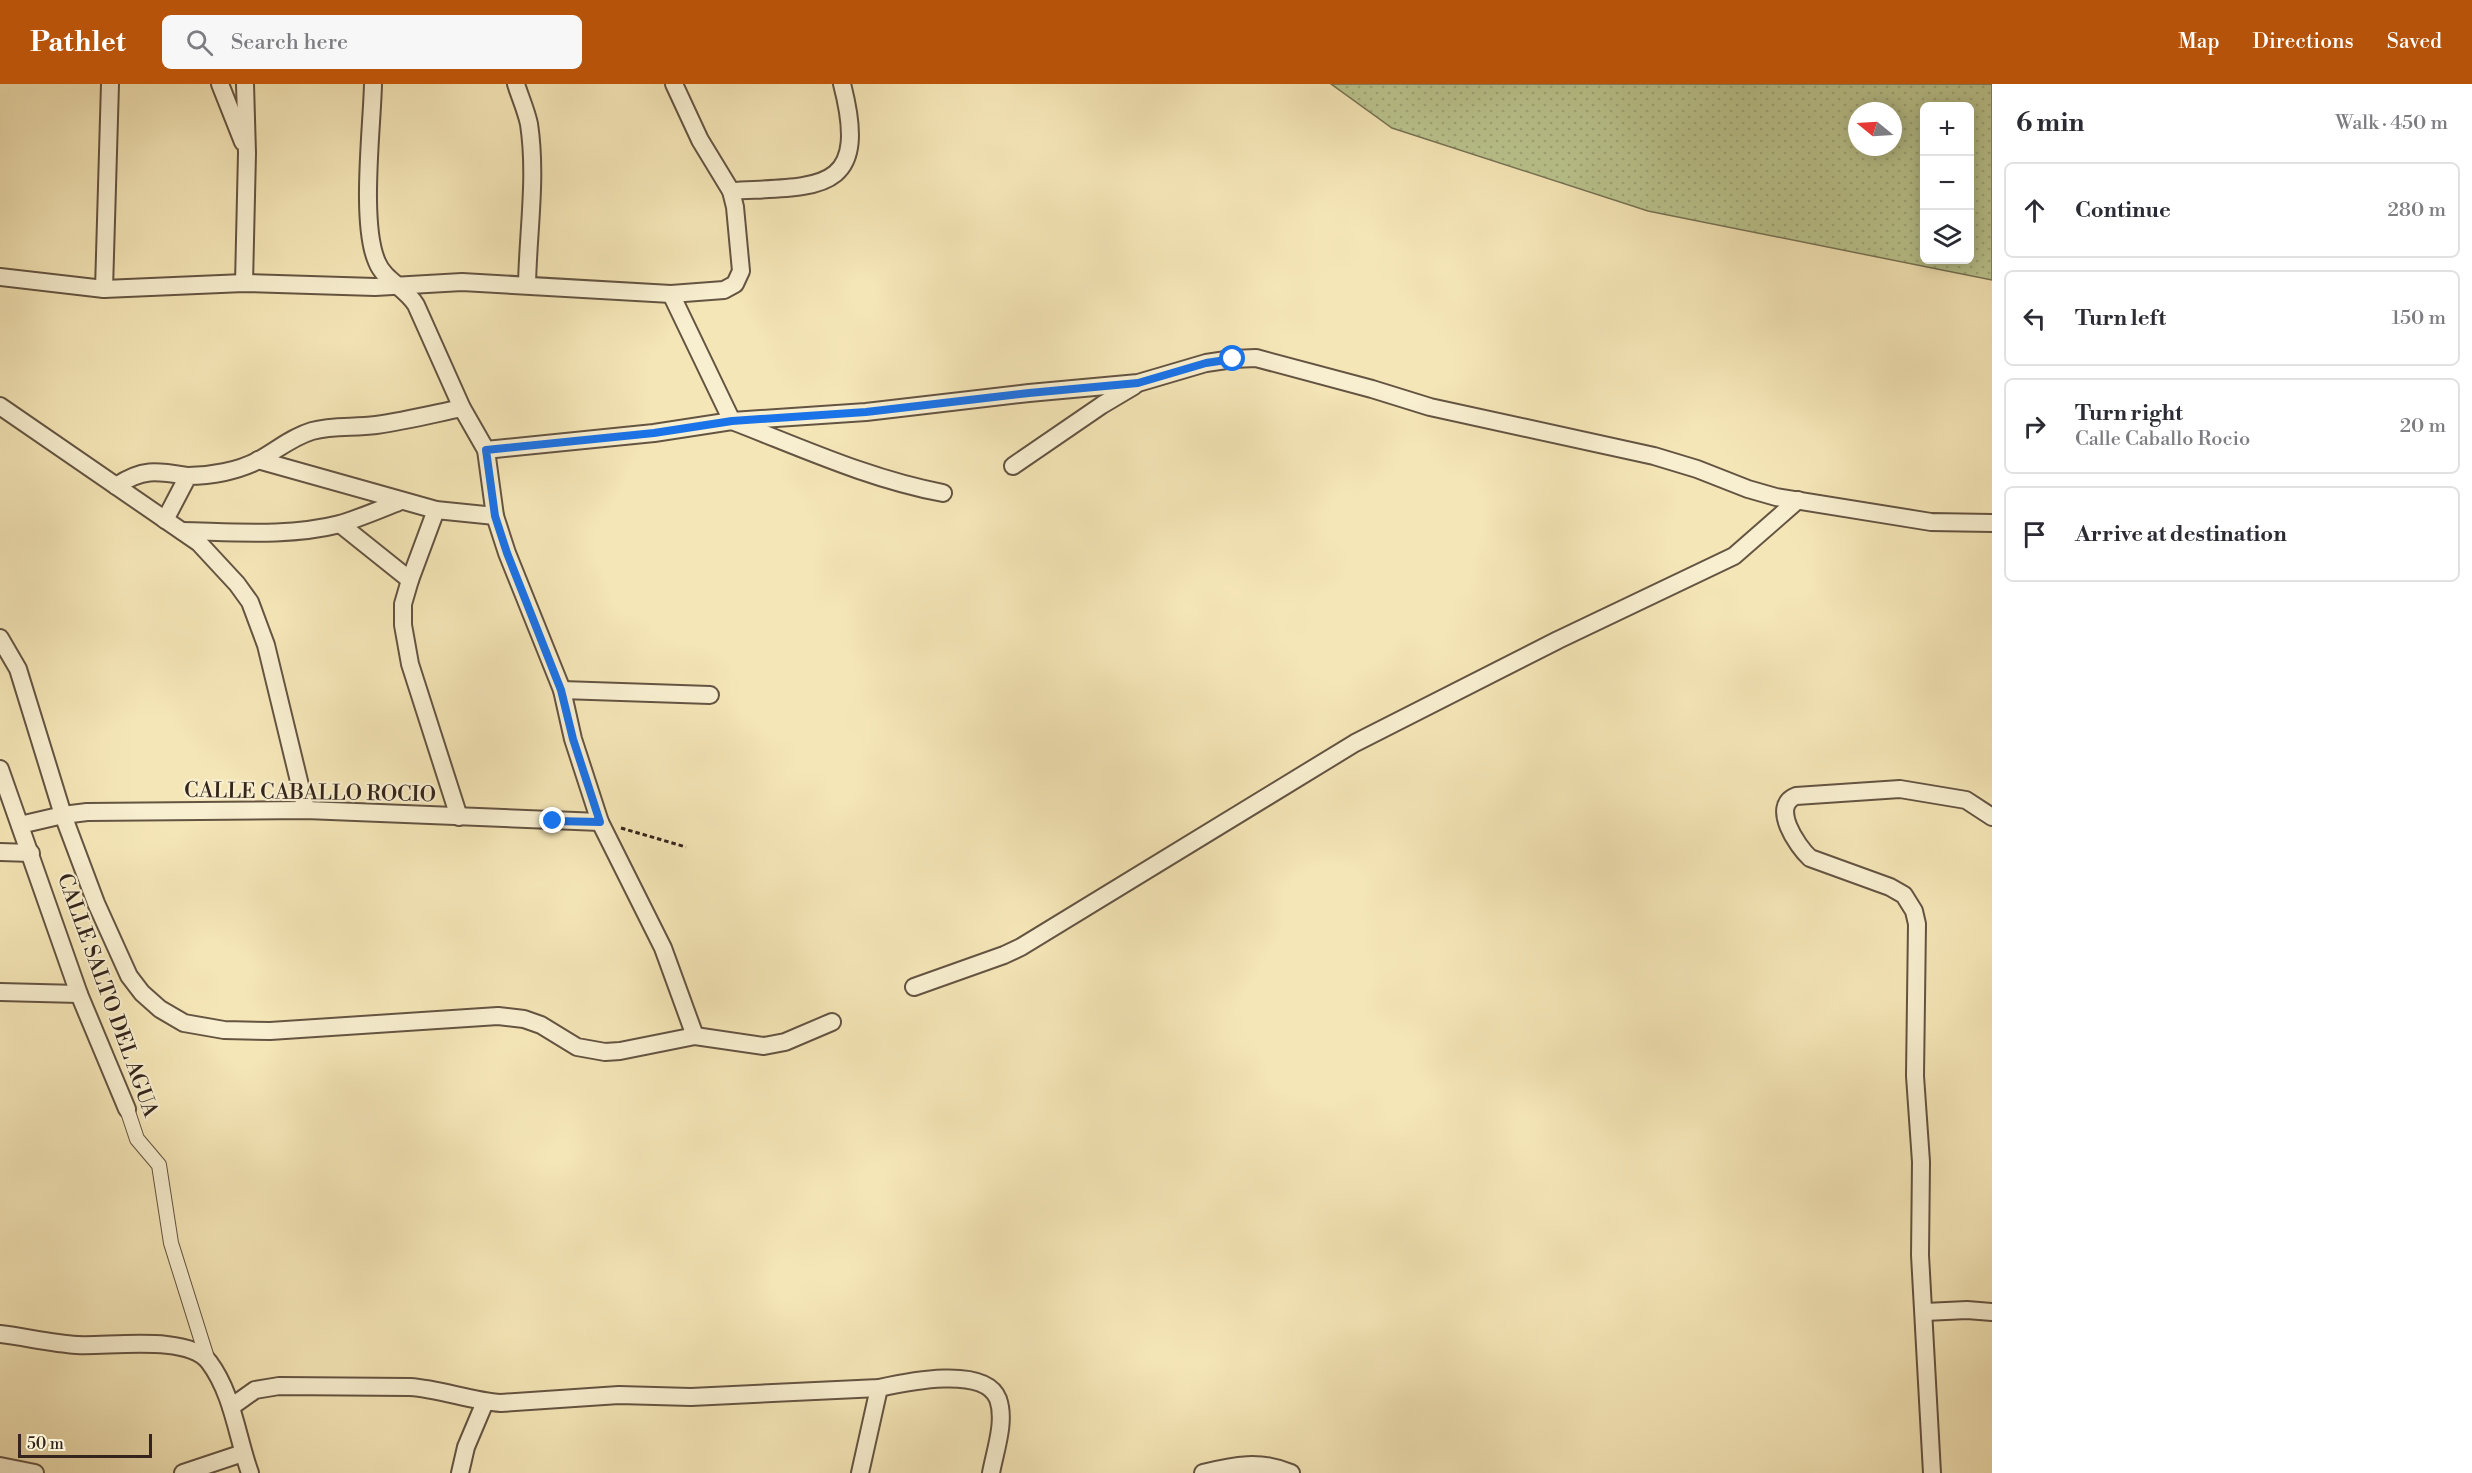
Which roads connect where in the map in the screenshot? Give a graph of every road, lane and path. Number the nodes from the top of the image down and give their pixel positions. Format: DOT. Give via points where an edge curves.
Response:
graph roads {
  1 [pos="110,84"];
  2 [pos="220,84"];
  3 [pos="246,84"];
  4 [pos="373,84"];
  5 [pos="516,84"];
  6 [pos="674,84"];
  7 [pos="842,84"];
  8 [pos="247,153"];
  9 [pos="730,191"];
  10 [pos="0,277"];
  11 [pos="244,283"];
  12 [pos="400,285"];
  13 [pos="527,285"];
  14 [pos="105,289"];
  15 [pos="671,294"];
  16 [pos="1138,383"];
  17 [pos="0,406"];
  18 [pos="462,408"];
  19 [pos="732,421"];
  20 [pos="486,450"];
  21 [pos="258,460"];
  22 [pos="1013,466"];
  23 [pos="188,476"];
  24 [pos="116,486"];
  25 [pos="943,493"];
  26 [pos="1798,500"];
  27 [pos="401,501"];
  28 [pos="436,510"];
  29 [pos="495,516"];
  30 [pos="165,520"];
  31 [pos="340,524"];
  32 [pos="1990,525"];
  33 [pos="182,531"];
  34 [pos="410,580"];
  35 [pos="0,638"];
  36 [pos="561,690"];
  37 [pos="710,696"];
  38 [pos="0,769"];
  39 [pos="306,810"];
  40 [pos="63,815"];
  41 [pos="459,817"];
  42 [pos="1992,817"];
  43 [pos="600,822"];
  44 [pos="20,825"];
  45 [pos="686,846"];
  46 [pos="0,852"];
  47 [pos="31,853"];
  48 [pos="914,987"];
  49 [pos="0,992"];
  50 [pos="79,994"];
  51 [pos="832,1022"];
  52 [pos="695,1036"];
  53 [pos="127,1109"];
  54 [pos="1925,1312"];
  55 [pos="1992,1312"];
  56 [pos="0,1334"];
  57 [pos="208,1360"];
  58 [pos="879,1388"];
  59 [pos="485,1402"];
  60 [pos="231,1407"];
  61 [pos="243,1453"];
  62 [pos="0,1466"];
  63 [pos="26,1473"];
  64 [pos="183,1473"];
  65 [pos="250,1473"];
  66 [pos="460,1473"];
  67 [pos="860,1473"];
  68 [pos="991,1473"];
  69 [pos="1203,1473"];
  70 [pos="1291,1473"];
  71 [pos="1932,1473"];
  1 -- 14 [label="street"];
  2 -- 8 [label="street"];
  3 -- 8 [label="street"];
  4 -- 12 [label="street" via="370,230 377,263 383,273"];
  5 -- 13 [label="street" via="530,139 532,216"];
  6 -- 9 [label="street"];
  7 -- 9 [label="street" via="851,136 845,165 836,175 809,185"];
  8 -- 11 [label="street"];
  9 -- 15 [label="street" via="738,224 738,278 731,288 724,290"];
  10 -- 14 [label="street"];
  11 -- 12 [label="street"];
  11 -- 14 [label="street"];
  12 -- 13 [label="street"];
  12 -- 18 [label="street" via="416,305"];
  13 -- 15 [label="street"];
  15 -- 19 [label="street"];
  16 -- 19 [label="street" via="866,412"];
  16 -- 22 [label="street"];
  16 -- 26 [label="street" via="1206,363 1256,358 1430,407 1654,456 1748,489"];
  17 -- 24 [label="street"];
  18 -- 20 [label="street"];
  18 -- 21 [label="street" via="374,425 313,431"];
  19 -- 20 [label="street"];
  19 -- 25 [label="street" via="872,476"];
  20 -- 29 [label="street"];
  21 -- 23 [label="street" via="220,473"];
  21 -- 27 [label="street"];
  23 -- 24 [label="street" via="148,471"];
  23 -- 30 [label="street"];
  24 -- 30 [label="street"];
  26 -- 32 [label="street" via="1931,522"];
  26 -- 48 [label="street" via="1734,556 1567,635 1355,743 1021,947"];
  27 -- 28 [label="street"];
  27 -- 31 [label="street"];
  28 -- 29 [label="street"];
  28 -- 34 [label="street"];
  29 -- 36 [label="street"];
  30 -- 33 [label="street"];
  31 -- 33 [label="street" via="303,530"];
  31 -- 34 [label="street"];
  33 -- 39 [label="street" via="218,561 250,602 289,734"];
  34 -- 41 [label="street" via="404,604 405,646"];
  35 -- 40 [label="street, CALLE SALTO DEL AGUA" via="18,669"];
  36 -- 37 [label="street"];
  36 -- 43 [label="street"];
  38 -- 44 [label="street, CALLE SALTO DEL AGUA"];
  39 -- 40 [label="street, CALLE CABALLO ROCIO"];
  39 -- 41 [label="street, CALLE CABALLO ROCIO"];
  40 -- 44 [label="street, CALLE CABALLO ROCIO"];
  40 -- 52 [label="street, CALLE SALTO DEL AGUA" via="129,976 160,1009 184,1023 224,1030 270,1031 514,1017 541,1025 577,1047 605,1052"];
  41 -- 43 [label="street, CALLE CABALLO ROCIO"];
  42 -- 54 [label="street" via="1965,800 1900,789 1796,796 1790,798 1785,808 1787,822 1810,858 1890,887 1904,895 1914,911 1918,955 1915,1076"];
  43 -- 45 [label="path"];
  43 -- 52 [label="street" via="663,948"];
  44 -- 47 [label="street, CALLE SALTO DEL AGUA"];
  46 -- 47 [label="street"];
  47 -- 50 [label="street, CALLE SALTO DEL AGUA"];
  49 -- 50 [label="street"];
  50 -- 53 [label="street, CALLE SALTO DEL AGUA"];
  51 -- 52 [label="street, CALLE SALTO DEL AGUA" via="785,1042 764,1046"];
  53 -- 57 [label="street, CALLE SALTO DEL AGUA" via="137,1139 159,1165 171,1243"];
  54 -- 55 [label="street"];
  54 -- 71 [label="street"];
  56 -- 57 [label="street" via="75,1345 167,1344"];
  57 -- 60 [label="street, CALLE SALTO DEL AGUA"];
  58 -- 59 [label="street"];
  58 -- 67 [label="street"];
  58 -- 68 [label="street" via="947,1378 972,1381 992,1390 1001,1419"];
  59 -- 60 [label="street" via="420,1387 279,1386 255,1390"];
  59 -- 66 [label="street"];
  60 -- 61 [label="street, CALLE SALTO DEL AGUA"];
  61 -- 64 [label="street"];
  61 -- 65 [label="street, CALLE SALTO DEL AGUA"];
  62 -- 63 [label="street"];
  69 -- 70 [label="street" via="1257,1464"];
}
